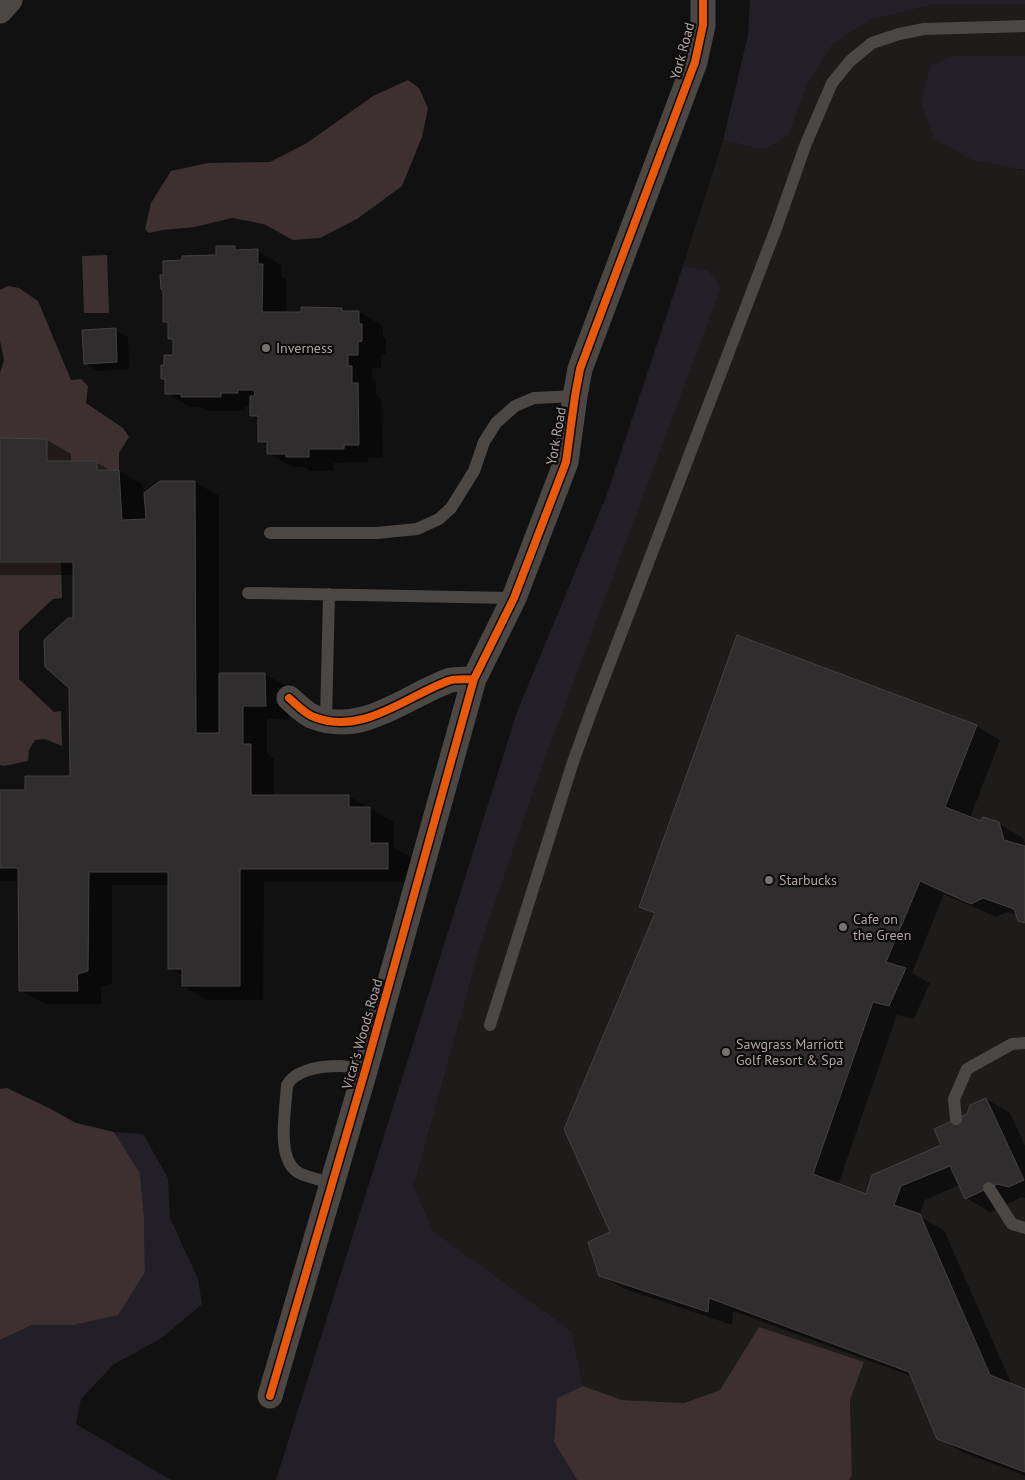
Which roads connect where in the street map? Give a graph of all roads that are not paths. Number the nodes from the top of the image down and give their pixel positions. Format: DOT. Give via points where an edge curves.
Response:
graph roads {
  1 [pos="10,0"];
  2 [pos="703,0"];
  3 [pos="0,11"];
  4 [pos="1025,26"];
  5 [pos="575,396"];
  6 [pos="270,533"];
  7 [pos="248,593"];
  8 [pos="329,594"];
  9 [pos="514,598"];
  10 [pos="474,679"];
  11 [pos="289,698"];
  12 [pos="326,720"];
  13 [pos="490,1025"];
  14 [pos="1025,1043"];
  15 [pos="364,1071"];
  16 [pos="956,1119"];
  17 [pos="332,1183"];
  18 [pos="989,1188"];
  19 [pos="1025,1228"];
  20 [pos="270,1396"];
  1 -- 3 [label="street"];
  2 -- 5 [label="street, York Road" via="703,25 695,62 580,369"];
  4 -- 13 [label="lane" via="924,29 899,34 872,43 850,61 832,83 591,712"];
  5 -- 6 [label="lane" via="534,398 516,406 496,423 484,442 474,471 451,508 439,519 417,529 378,533"];
  5 -- 9 [label="street, York Road" via="566,462"];
  7 -- 8 [label="lane"];
  8 -- 9 [label="lane"];
  8 -- 12 [label="lane"];
  9 -- 10 [label="street, York Road"];
  10 -- 12 [label="street" via="449,680 369,718"];
  10 -- 15 [label="street, Vicar's Woods Road"];
  11 -- 12 [label="street" via="312,716"];
  14 -- 16 [label="lane" via="1012,1044 967,1069 954,1099"];
  15 -- 17 [label="street, Vicar's Woods Road"];
  15 -- 17 [label="lane" via="342,1066 303,1071 291,1078 287,1085 283,1145 290,1165 298,1172"];
  17 -- 20 [label="street, Vicar's Woods Road"];
  18 -- 19 [label="lane" via="1012,1224"];
}
